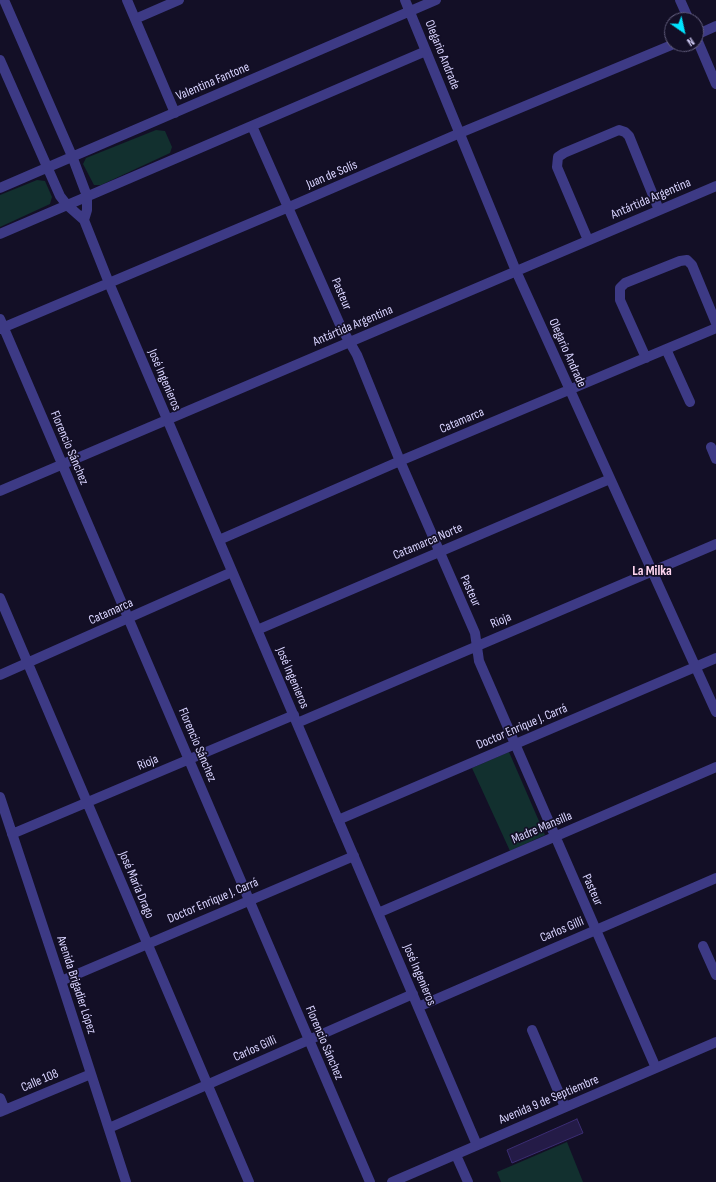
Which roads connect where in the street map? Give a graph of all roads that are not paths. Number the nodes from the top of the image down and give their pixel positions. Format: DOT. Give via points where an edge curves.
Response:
graph roads {
  1 [pos="4,0"];
  2 [pos="127,0"];
  3 [pos="179,0"];
  4 [pos="405,0"];
  5 [pos="436,0"];
  6 [pos="680,0"];
  7 [pos="410,11"];
  8 [pos="685,12"];
  9 [pos="135,19"];
  10 [pos="716,26"];
  11 [pos="704,32"];
  12 [pos="664,48"];
  13 [pos="426,51"];
  14 [pos="703,52"];
  15 [pos="0,60"];
  16 [pos="716,84"];
  17 [pos="175,113"];
  18 [pos="252,126"];
  19 [pos="460,133"];
  20 [pos="72,156"];
  21 [pos="46,168"];
  22 [pos="716,186"];
  23 [pos="0,188"];
  24 [pos="87,196"];
  25 [pos="67,205"];
  26 [pos="289,207"];
  27 [pos="659,210"];
  28 [pos="84,220"];
  29 [pos="0,234"];
  30 [pos="588,240"];
  31 [pos="516,271"];
  32 [pos="109,283"];
  33 [pos="716,323"];
  34 [pos="1,325"];
  35 [pos="716,328"];
  36 [pos="349,342"];
  37 [pos="666,349"];
  38 [pos="646,358"];
  39 [pos="570,390"];
  40 [pos="690,402"];
  41 [pos="167,420"];
  42 [pos="711,447"];
  43 [pos="716,459"];
  44 [pos="400,461"];
  45 [pos="62,465"];
  46 [pos="610,479"];
  47 [pos="0,491"];
  48 [pos="219,540"];
  49 [pos="716,544"];
  50 [pos="438,552"];
  51 [pos="652,571"];
  52 [pos="232,572"];
  53 [pos="0,598"];
  54 [pos="128,618"];
  55 [pos="257,630"];
  56 [pos="476,646"];
  57 [pos="716,658"];
  58 [pos="28,663"];
  59 [pos="696,667"];
  60 [pos="0,675"];
  61 [pos="716,712"];
  62 [pos="295,719"];
  63 [pos="514,744"];
  64 [pos="189,760"];
  65 [pos="716,767"];
  66 [pos="0,797"];
  67 [pos="87,802"];
  68 [pos="338,820"];
  69 [pos="12,834"];
  70 [pos="554,837"];
  71 [pos="354,856"];
  72 [pos="716,878"];
  73 [pos="249,900"];
  74 [pos="378,913"];
  75 [pos="595,930"];
  76 [pos="147,944"];
  77 [pos="703,946"];
  78 [pos="716,975"];
  79 [pos="62,981"];
  80 [pos="413,994"];
  81 [pos="418,1007"];
  82 [pos="532,1030"];
  83 [pos="309,1040"];
  84 [pos="716,1042"];
  85 [pos="656,1068"];
  86 [pos="91,1074"];
  87 [pos="207,1084"];
  88 [pos="0,1098"];
  89 [pos="565,1107"];
  90 [pos="3,1111"];
  91 [pos="109,1128"];
  92 [pos="477,1145"];
  93 [pos="456,1154"];
  94 [pos="126,1182"];
  95 [pos="249,1182"];
  96 [pos="370,1182"];
  97 [pos="392,1182"];
  98 [pos="468,1182"];
  1 -- 20 [label="street"];
  2 -- 9 [label="street"];
  3 -- 9 [label="street"];
  4 -- 7 [label="street, Olegario Andrade"];
  5 -- 7 [label="street, Valentina Fantone"];
  6 -- 8 [label="street"];
  7 -- 13 [label="street, Olegario Andrade"];
  7 -- 17 [label="street, Valentina Fantone"];
  9 -- 17 [label="street"];
  10 -- 11 [label="street"];
  12 -- 19 [label="street, Juan de Solís"];
  13 -- 18 [label="street"];
  13 -- 19 [label="street, Olegario Andrade"];
  14 -- 16 [label="street"];
  15 -- 21 [label="street"];
  17 -- 20 [label="street, Valentina Fantone"];
  18 -- 24 [label="street"];
  18 -- 26 [label="street, Pasteur"];
  19 -- 26 [label="street, Juan de Solís"];
  19 -- 31 [label="street, Olegario Andrade"];
  20 -- 21 [label="street, Valentina Fantone"];
  20 -- 24 [label="street"];
  21 -- 23 [label="street, Valentina Fantone"];
  21 -- 25 [label="street"];
  22 -- 27 [label="street, Antártida Argentina"];
  24 -- 25 [label="street"];
  24 -- 28 [label="street"];
  25 -- 28 [label="street"];
  25 -- 29 [label="street"];
  26 -- 32 [label="street, Juan de Solís"];
  26 -- 36 [label="street, Pasteur"];
  27 -- 30 [label="street, Antártida Argentina"];
  27 -- 30 [label="street" via="629,136 625,132 619,130 564,152 558,157 557,167"];
  28 -- 32 [label="street, José Ingenieros"];
  30 -- 31 [label="street, Antártida Argentina"];
  31 -- 36 [label="street, Antártida Argentina"];
  31 -- 39 [label="street, Olegario Andrade"];
  32 -- 34 [label="street, Juan de Solís"];
  32 -- 41 [label="street, José Ingenieros"];
  33 -- 38 [label="street" via="692,265 687,260 625,283 620,288 620,300"];
  34 -- 45 [label="street, Florencio Sánchez"];
  35 -- 37 [label="street, Catamarca"];
  36 -- 41 [label="street, Antártida Argentina"];
  36 -- 44 [label="street, Pasteur" via="357,355"];
  37 -- 38 [label="street, Catamarca"];
  37 -- 40 [label="street"];
  38 -- 39 [label="street, Catamarca"];
  39 -- 44 [label="street, Catamarca"];
  39 -- 46 [label="street, Olegario Andrade"];
  41 -- 45 [label="street, Antártida Argentina"];
  41 -- 48 [label="street, José Ingenieros"];
  42 -- 43 [label="street"];
  44 -- 48 [label="street, Catamarca"];
  44 -- 50 [label="street, Pasteur"];
  45 -- 47 [label="street, Antártida Argentina"];
  45 -- 54 [label="street, Florencio Sánchez"];
  46 -- 50 [label="street, Catamarca Norte"];
  46 -- 51 [label="street, Olegario Andrade"];
  48 -- 52 [label="street, José Ingenieros"];
  49 -- 51 [label="street, Rioja"];
  50 -- 55 [label="street, Catamarca Norte"];
  50 -- 56 [label="street, Pasteur" via="474,633"];
  51 -- 56 [label="street, Rioja"];
  51 -- 59 [label="street, Olegario Andrade"];
  52 -- 54 [label="street, Catamarca"];
  52 -- 55 [label="street, José Ingenieros"];
  53 -- 58 [label="street, José María Drago"];
  54 -- 58 [label="street, Catamarca"];
  54 -- 64 [label="street, Florencio Sánchez"];
  55 -- 62 [label="street, José Ingenieros"];
  56 -- 62 [label="street, Rioja"];
  56 -- 63 [label="street, Pasteur" via="479,661"];
  57 -- 59 [label="street, Doctor Enrique J. Carrá"];
  58 -- 60 [label="street, Catamarca"];
  58 -- 67 [label="street, José María Drago"];
  59 -- 61 [label="street, Olegario Andrade"];
  59 -- 63 [label="street, Doctor Enrique J. Carrá"];
  62 -- 64 [label="street, Rioja"];
  62 -- 68 [label="street, José Ingenieros"];
  63 -- 68 [label="street, Doctor Enrique J. Carrá"];
  63 -- 70 [label="street, Pasteur"];
  64 -- 67 [label="street, Rioja"];
  64 -- 73 [label="street, Florencio Sánchez"];
  65 -- 70 [label="street, Madre Mansilla"];
  66 -- 69 [label="street, Avenida Brigadier López"];
  67 -- 69 [label="street, Rioja"];
  67 -- 76 [label="street, José María Drago"];
  68 -- 71 [label="street, José Ingenieros"];
  69 -- 79 [label="street, Avenida Brigadier López"];
  70 -- 74 [label="street, Madre Mansilla"];
  70 -- 75 [label="street, Pasteur"];
  71 -- 73 [label="street, Doctor Enrique J. Carrá"];
  71 -- 74 [label="street, José Ingenieros"];
  72 -- 75 [label="street, Carlos Gilli"];
  73 -- 76 [label="street, Doctor Enrique J. Carrá"];
  73 -- 83 [label="street, Florencio Sánchez"];
  74 -- 80 [label="street, José Ingenieros"];
  75 -- 81 [label="street, Carlos Gilli"];
  75 -- 85 [label="street, Pasteur"];
  76 -- 79 [label="street, Doctor Enrique J. Carrá"];
  76 -- 87 [label="street, José María Drago"];
  77 -- 78 [label="street"];
  79 -- 86 [label="street, Avenida Brigadier López"];
  80 -- 81 [label="street, José Ingenieros"];
  80 -- 83 [label="street, Carlos Gilli"];
  81 -- 92 [label="street, José Ingenieros"];
  82 -- 89 [label="street"];
  83 -- 87 [label="street, Carlos Gilli"];
  83 -- 96 [label="street, Florencio Sánchez"];
  84 -- 85 [label="street, Avenida 9 de Septiembre"];
  85 -- 89 [label="street, Avenida 9 de Septiembre"];
  86 -- 90 [label="street, Calle 108"];
  86 -- 91 [label="street, Avenida Brigadier López"];
  87 -- 91 [label="street, Carlos Gilli"];
  87 -- 95 [label="street, José María Drago"];
  88 -- 90 [label="street"];
  89 -- 92 [label="street, Avenida 9 de Septiembre"];
  91 -- 94 [label="street, Avenida Brigadier López"];
  92 -- 93 [label="street, Avenida 9 de Septiembre"];
  93 -- 97 [label="street, Avenida 9 de Septiembre"];
  93 -- 98 [label="street"];
}
